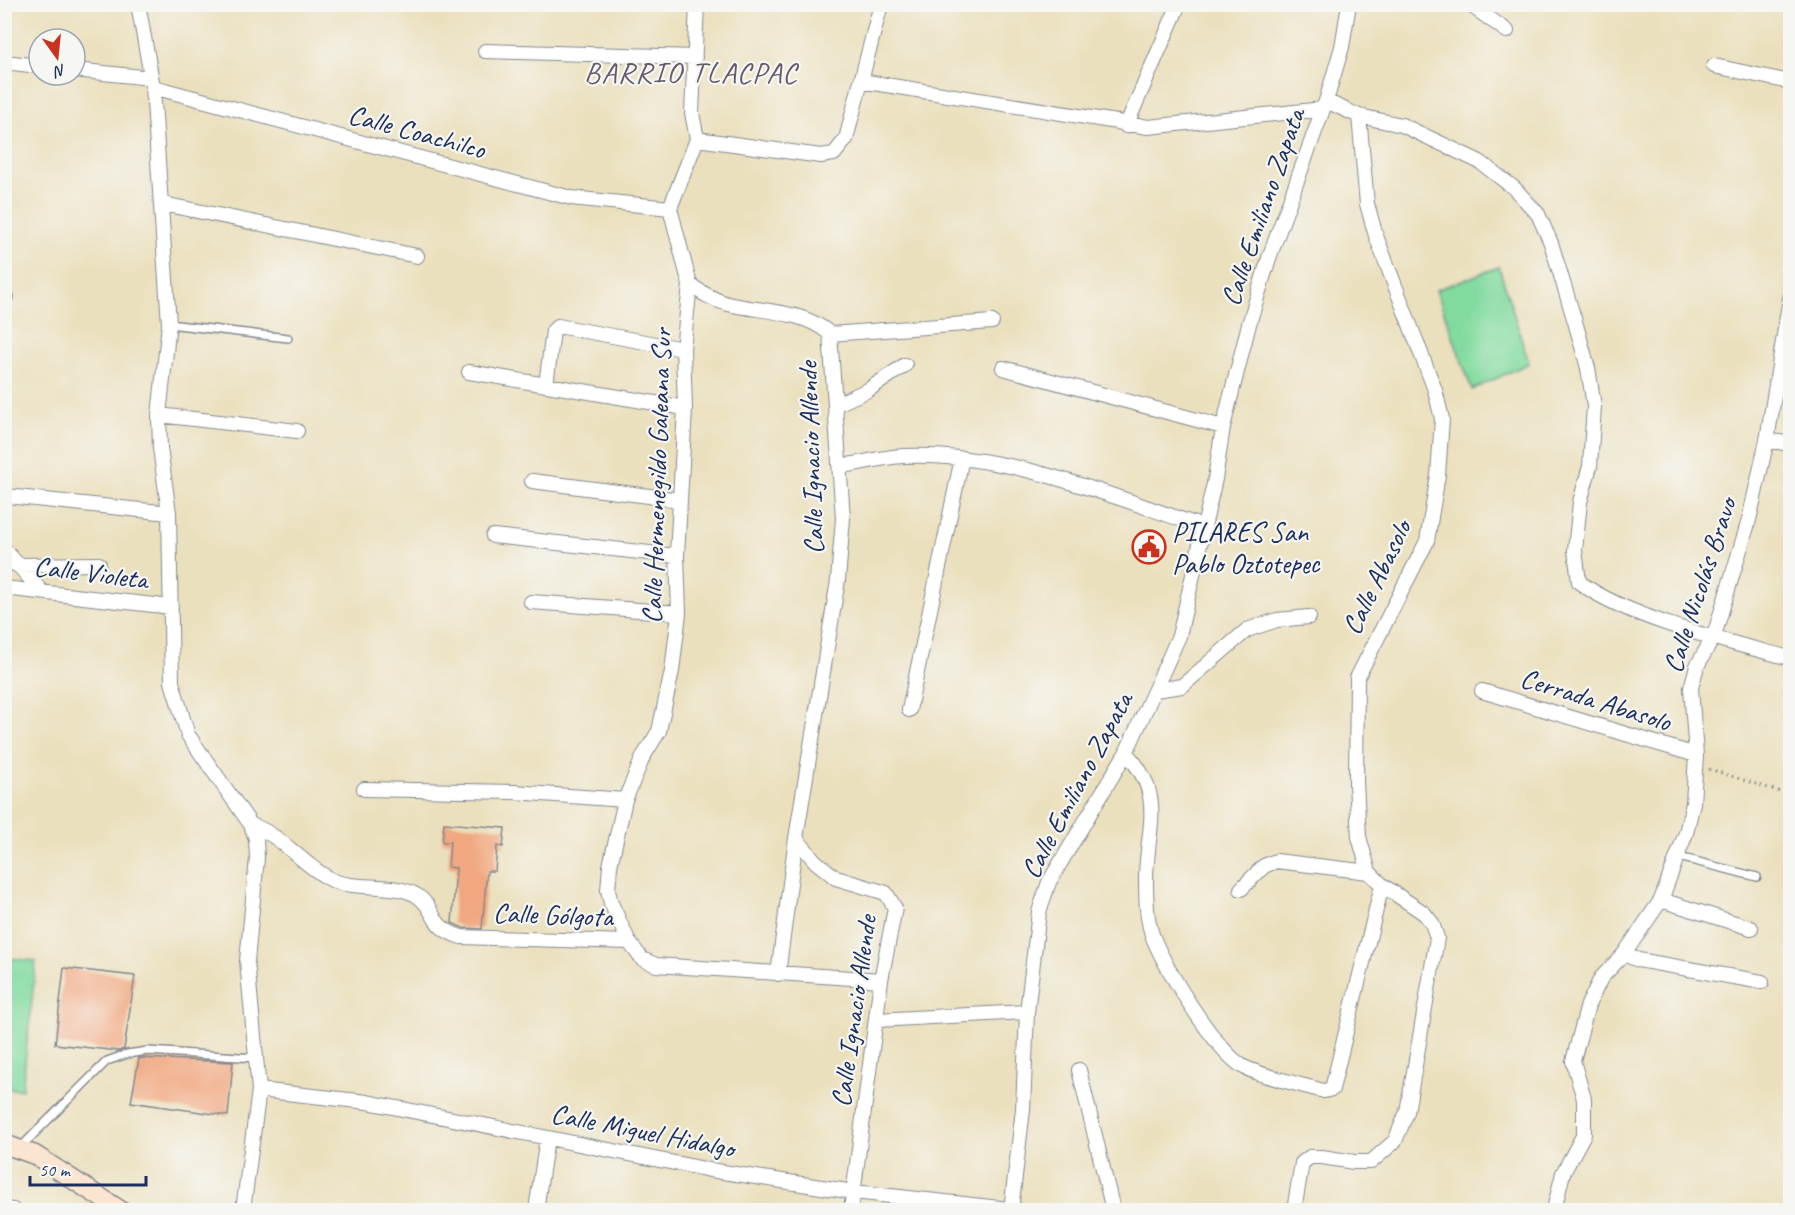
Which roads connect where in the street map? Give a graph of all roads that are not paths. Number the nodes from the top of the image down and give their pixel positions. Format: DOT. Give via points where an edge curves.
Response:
graph roads {
  1 [pos="138,4"];
  2 [pos="697,4"];
  3 [pos="881,4"];
  4 [pos="1179,4"];
  5 [pos="1348,4"];
  6 [pos="1469,4"];
  7 [pos="1507,31"];
  8 [pos="485,51"];
  9 [pos="695,57"];
  10 [pos="4,62"];
  11 [pos="27,65"];
  12 [pos="1714,66"];
  13 [pos="87,72"];
  14 [pos="861,81"];
  15 [pos="152,82"];
  16 [pos="1791,82"];
  17 [pos="1324,105"];
  18 [pos="1359,116"];
  19 [pos="1126,126"];
  20 [pos="697,140"];
  21 [pos="163,204"];
  22 [pos="670,208"];
  23 [pos="417,256"];
  24 [pos="690,285"];
  25 [pos="1791,298"];
  26 [pos="992,322"];
  27 [pos="169,324"];
  28 [pos="830,334"];
  29 [pos="288,338"];
  30 [pos="683,349"];
  31 [pos="905,365"];
  32 [pos="1003,368"];
  33 [pos="470,372"];
  34 [pos="546,385"];
  35 [pos="837,404"];
  36 [pos="685,408"];
  37 [pos="159,415"];
  38 [pos="1223,427"];
  39 [pos="297,431"];
  40 [pos="1767,440"];
  41 [pos="1791,444"];
  42 [pos="962,458"];
  43 [pos="841,466"];
  44 [pos="532,481"];
  45 [pos="7,496"];
  46 [pos="680,500"];
  47 [pos="169,513"];
  48 [pos="1204,527"];
  49 [pos="493,536"];
  50 [pos="4,549"];
  51 [pos="677,556"];
  52 [pos="99,564"];
  53 [pos="16,565"];
  54 [pos="4,588"];
  55 [pos="42,592"];
  56 [pos="531,602"];
  57 [pos="171,607"];
  58 [pos="679,613"];
  59 [pos="1309,618"];
  60 [pos="1714,636"];
  61 [pos="1791,658"];
  62 [pos="1155,690"];
  63 [pos="1482,691"];
  64 [pos="909,710"];
  65 [pos="1126,753"];
  66 [pos="1695,760"];
  67 [pos="364,789"];
  68 [pos="625,800"];
  69 [pos="251,825"];
  70 [pos="796,838"];
  71 [pos="1679,857"];
  72 [pos="1369,872"];
  73 [pos="1757,877"];
  74 [pos="1382,885"];
  75 [pos="1241,889"];
  76 [pos="1661,900"];
  77 [pos="1751,928"];
  78 [pos="628,942"];
  79 [pos="1624,954"];
  80 [pos="778,974"];
  81 [pos="881,980"];
  82 [pos="1762,982"];
  83 [pos="1027,1012"];
  84 [pos="876,1020"];
  85 [pos="255,1059"];
  86 [pos="1079,1070"];
  87 [pos="259,1090"];
  88 [pos="547,1138"];
  89 [pos="12,1146"];
  90 [pos="854,1192"];
  91 [pos="4,1209"];
  92 [pos="13,1210"];
  93 [pos="120,1210"];
  94 [pos="243,1210"];
  95 [pos="536,1210"];
  96 [pos="851,1210"];
  97 [pos="1011,1210"];
  98 [pos="1020,1210"];
  99 [pos="1113,1210"];
  100 [pos="1294,1210"];
  101 [pos="1554,1210"];
  1 -- 15 [label="street"];
  2 -- 9 [label="street"];
  3 -- 14 [label="street"];
  4 -- 19 [label="street"];
  5 -- 17 [label="street, Calle Emiliano Zapata" via="1342,47"];
  6 -- 7 [label="street"];
  8 -- 9 [label="street"];
  9 -- 20 [label="street" via="692,113"];
  10 -- 11 [label="street"];
  12 -- 16 [label="street"];
  13 -- 15 [label="street, Calle Coachilco"];
  14 -- 19 [label="street"];
  14 -- 20 [label="street" via="846,139 834,154 821,156"];
  15 -- 21 [label="street"];
  15 -- 22 [label="street, Calle Coachilco" via="571,198"];
  17 -- 18 [label="street"];
  17 -- 19 [label="street" via="1148,127"];
  17 -- 38 [label="street, Calle Emiliano Zapata" via="1269,258"];
  18 -- 60 [label="street" via="1402,125 1480,162 1538,214 1551,243 1579,336 1594,406 1590,466 1580,502 1575,550 1579,582 1618,605"];
  18 -- 72 [label="street, Calle Abasolo" via="1367,204 1442,419 1427,541 1357,678 1359,837"];
  20 -- 22 [label="street"];
  21 -- 23 [label="street"];
  21 -- 27 [label="street"];
  22 -- 24 [label="street, Calle Hermenegildo Galeana Sur"];
  24 -- 28 [label="street, Calle Ignacio Allende" via="726,303 817,322"];
  24 -- 30 [label="street, Calle Hermenegildo Galeana Sur"];
  25 -- 40 [label="street, Calle Nicolás Bravo"];
  26 -- 28 [label="street"];
  27 -- 29 [label="lane"];
  27 -- 37 [label="street"];
  28 -- 35 [label="street, Calle Ignacio Allende"];
  30 -- 34 [label="street" via="558,326 553,331"];
  30 -- 36 [label="street, Calle Hermenegildo Galeana Sur"];
  31 -- 35 [label="street" via="868,390"];
  32 -- 38 [label="street"];
  33 -- 34 [label="street"];
  34 -- 36 [label="street"];
  35 -- 43 [label="street, Calle Ignacio Allende"];
  36 -- 46 [label="street, Calle Hermenegildo Galeana Sur"];
  37 -- 39 [label="street"];
  37 -- 47 [label="street"];
  38 -- 48 [label="street, Calle Emiliano Zapata"];
  40 -- 41 [label="street"];
  40 -- 60 [label="street, Calle Nicolás Bravo" via="1749,520"];
  42 -- 43 [label="street" via="902,456"];
  42 -- 48 [label="street" via="1065,479"];
  42 -- 64 [label="street"];
  43 -- 70 [label="street, Calle Ignacio Allende" via="843,518 838,579"];
  44 -- 46 [label="street"];
  45 -- 47 [label="street"];
  46 -- 51 [label="street, Calle Hermenegildo Galeana Sur"];
  47 -- 57 [label="street"];
  48 -- 62 [label="street, Calle Emiliano Zapata" via="1179,636"];
  49 -- 51 [label="street"];
  50 -- 53 [label="street"];
  51 -- 58 [label="street, Calle Hermenegildo Galeana Sur"];
  52 -- 53 [label="street"];
  53 -- 55 [label="street"];
  54 -- 55 [label="street, Calle Violeta"];
  55 -- 57 [label="street, Calle Violeta"];
  56 -- 58 [label="street"];
  57 -- 69 [label="street" via="172,682 180,716 188,735"];
  58 -- 68 [label="street, Calle Hermenegildo Galeana Sur" via="659,731"];
  59 -- 62 [label="street" via="1276,620 1246,630 1182,686"];
  60 -- 61 [label="street"];
  60 -- 66 [label="street, Calle Nicolás Bravo" via="1697,666 1691,688"];
  62 -- 65 [label="street, Calle Emiliano Zapata"];
  63 -- 66 [label="street, Cerrada Abasolo"];
  65 -- 74 [label="street" via="1150,787 1152,835 1146,884 1153,938 1222,1049 1244,1067 1324,1091 1332,1089"];
  65 -- 83 [label="street, Calle Emiliano Zapata" via="1049,882 1039,912"];
  66 -- 71 [label="street, Calle Nicolás Bravo" via="1693,802"];
  67 -- 68 [label="street" via="514,792"];
  68 -- 78 [label="street, Calle Hermenegildo Galeana Sur" via="608,890"];
  69 -- 78 [label="street, Calle Gólgota" via="268,830 332,880 415,895 435,923 461,937"];
  69 -- 85 [label="street" via="257,858 247,962"];
  70 -- 80 [label="street, Calle Ignacio Allende"];
  70 -- 81 [label="street, Calle Ignacio Allende" via="836,878 871,887 891,899 895,908"];
  71 -- 73 [label="lane"];
  71 -- 76 [label="street, Calle Nicolás Bravo"];
  72 -- 74 [label="street, Calle Abasolo"];
  72 -- 75 [label="street" via="1276,861 1264,866"];
  74 -- 100 [label="street, Calle Abasolo" via="1424,913 1437,938 1407,1112 1395,1141 1371,1162 1322,1156 1302,1163"];
  76 -- 77 [label="street"];
  76 -- 79 [label="street, Calle Nicolás Bravo"];
  78 -- 80 [label="street, Calle Gólgota" via="642,959 656,965"];
  79 -- 82 [label="street" via="1638,960"];
  79 -- 101 [label="street, Calle Nicolás Bravo" via="1601,978 1578,1040 1573,1061 1584,1099 1584,1134 1563,1173"];
  80 -- 81 [label="street, Calle Gólgota"];
  81 -- 84 [label="street, Calle Ignacio Allende"];
  83 -- 84 [label="street"];
  83 -- 97 [label="street, Calle Emiliano Zapata" via="1023,1109"];
  84 -- 90 [label="street, Calle Ignacio Allende"];
  85 -- 87 [label="street"];
  85 -- 89 [label="lane" via="148,1051 107,1061"];
  86 -- 99 [label="street"];
  87 -- 88 [label="street, Calle Miguel Hidalgo" via="367,1102"];
  87 -- 94 [label="street"];
  88 -- 90 [label="street, Calle Miguel Hidalgo" via="710,1170"];
  88 -- 95 [label="street"];
  89 -- 93 [label="main road" via="35,1155"];
  90 -- 96 [label="street, Calle Ignacio Allende"];
  90 -- 97 [label="street, Calle Miguel Hidalgo"];
  91 -- 92 [label="street"];
  97 -- 98 [label="street, Calle Miguel Hidalgo"];
}
